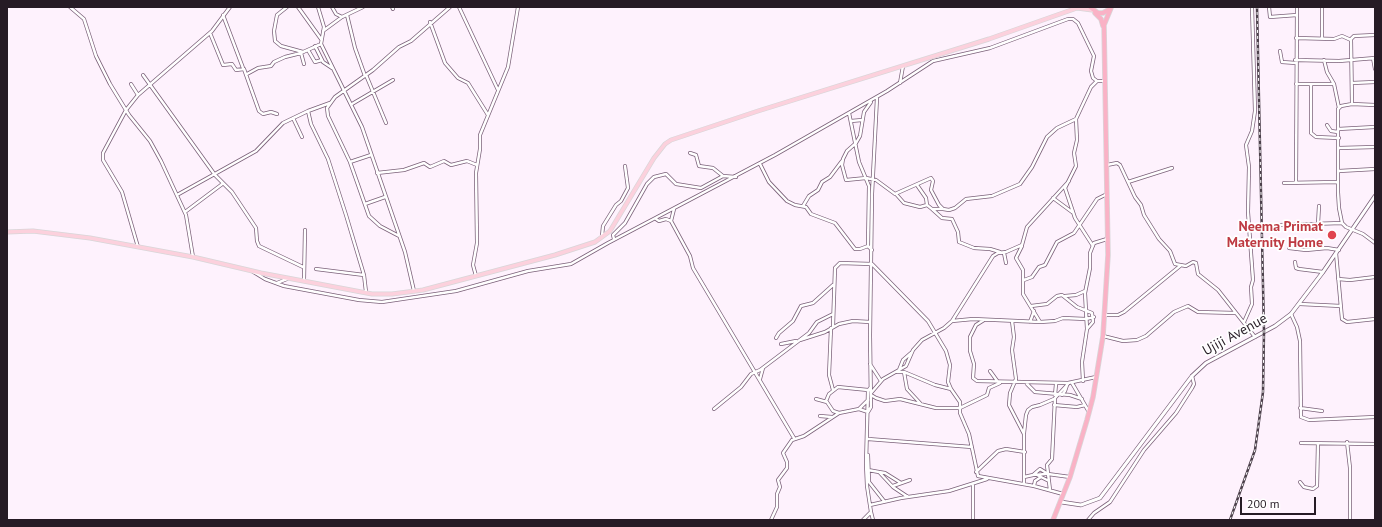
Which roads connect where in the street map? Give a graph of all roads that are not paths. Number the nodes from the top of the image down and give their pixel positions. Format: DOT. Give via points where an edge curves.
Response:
graph roads {
  1 [pos="70,7"];
  2 [pos="230,7"];
  3 [pos="287,7"];
  4 [pos="298,7"];
  5 [pos="318,7"];
  6 [pos="332,7"];
  7 [pos="363,7"];
  8 [pos="450,7"];
  9 [pos="459,7"];
  10 [pos="518,7"];
  11 [pos="1252,7"];
  12 [pos="1269,7"];
  13 [pos="1297,7"];
  14 [pos="1322,7"];
  15 [pos="1078,8"];
  16 [pos="1112,8"];
  17 [pos="1092,9"];
  18 [pos="347,15"];
  19 [pos="1297,15"];
  20 [pos="223,16"];
  21 [pos="342,17"];
  22 [pos="430,22"];
  23 [pos="1104,30"];
  24 [pos="322,31"];
  25 [pos="210,33"];
  26 [pos="1375,35"];
  27 [pos="1296,38"];
  28 [pos="1322,38"];
  29 [pos="321,39"];
  30 [pos="1351,40"];
  31 [pos="321,44"];
  32 [pos="315,46"];
  33 [pos="308,50"];
  34 [pos="1280,51"];
  35 [pos="302,53"];
  36 [pos="1374,58"];
  37 [pos="322,60"];
  38 [pos="1324,60"];
  39 [pos="1351,60"];
  40 [pos="1295,62"];
  41 [pos="304,64"];
  42 [pos="903,66"];
  43 [pos="243,68"];
  44 [pos="332,69"];
  45 [pos="1375,69"];
  46 [pos="247,74"];
  47 [pos="143,75"];
  48 [pos="365,76"];
  49 [pos="394,80"];
  50 [pos="1097,81"];
  51 [pos="1106,81"];
  52 [pos="1375,81"];
  53 [pos="900,83"];
  54 [pos="1352,83"];
  55 [pos="131,84"];
  56 [pos="1296,84"];
  57 [pos="1311,84"];
  58 [pos="1334,84"];
  59 [pos="149,86"];
  60 [pos="498,90"];
  61 [pos="344,91"];
  62 [pos="374,93"];
  63 [pos="138,95"];
  64 [pos="877,97"];
  65 [pos="872,100"];
  66 [pos="331,103"];
  67 [pos="352,104"];
  68 [pos="1352,104"];
  69 [pos="1375,105"];
  70 [pos="1339,108"];
  71 [pos="126,110"];
  72 [pos="308,110"];
  73 [pos="849,113"];
  74 [pos="277,114"];
  75 [pos="488,115"];
  76 [pos="293,118"];
  77 [pos="1076,119"];
  78 [pos="862,120"];
  79 [pos="851,121"];
  80 [pos="386,123"];
  81 [pos="1327,125"];
  82 [pos="1375,127"];
  83 [pos="1338,131"];
  84 [pos="302,137"];
  85 [pos="1339,138"];
  86 [pos="856,143"];
  87 [pos="1375,147"];
  88 [pos="1339,148"];
  89 [pos="690,153"];
  90 [pos="371,155"];
  91 [pos="842,161"];
  92 [pos="350,162"];
  93 [pos="760,164"];
  94 [pos="477,165"];
  95 [pos="1107,165"];
  96 [pos="625,166"];
  97 [pos="1172,168"];
  98 [pos="1375,169"];
  99 [pos="1339,170"];
  100 [pos="377,173"];
  101 [pos="215,175"];
  102 [pos="723,176"];
  103 [pos="736,177"];
  104 [pos="866,178"];
  105 [pos="873,179"];
  106 [pos="1069,181"];
  107 [pos="223,182"];
  108 [pos="1127,182"];
  109 [pos="1338,182"];
  110 [pos="1284,183"];
  111 [pos="1296,183"];
  112 [pos="917,185"];
  113 [pos="896,194"];
  114 [pos="1108,194"];
  115 [pos="177,195"];
  116 [pos="385,196"];
  117 [pos="1375,196"];
  118 [pos="1053,198"];
  119 [pos="365,204"];
  120 [pos="927,205"];
  121 [pos="802,206"];
  122 [pos="1319,206"];
  123 [pos="674,209"];
  124 [pos="932,209"];
  125 [pos="943,209"];
  126 [pos="185,212"];
  127 [pos="1072,212"];
  128 [pos="656,218"];
  129 [pos="671,221"];
  130 [pos="1342,223"];
  131 [pos="1318,224"];
  132 [pos="1078,225"];
  133 [pos="1280,225"];
  134 [pos="305,230"];
  135 [pos="1352,230"];
  136 [pos="7,232"];
  137 [pos="399,236"];
  138 [pos="603,238"];
  139 [pos="1108,239"];
  140 [pos="614,240"];
  141 [pos="1375,243"];
  142 [pos="1022,245"];
  143 [pos="868,246"];
  144 [pos="1092,246"];
  145 [pos="138,247"];
  146 [pos="1289,248"];
  147 [pos="872,250"];
  148 [pos="1339,250"];
  149 [pos="1002,252"];
  150 [pos="1336,253"];
  151 [pos="193,257"];
  152 [pos="1006,262"];
  153 [pos="1296,262"];
  154 [pos="872,264"];
  155 [pos="1180,266"];
  156 [pos="303,267"];
  157 [pos="316,269"];
  158 [pos="252,271"];
  159 [pos="1324,272"];
  160 [pos="364,276"];
  161 [pos="476,276"];
  162 [pos="1375,277"];
  163 [pos="292,278"];
  164 [pos="1338,279"];
  165 [pos="304,280"];
  166 [pos="1024,280"];
  167 [pos="277,284"];
  168 [pos="833,284"];
  169 [pos="1085,290"];
  170 [pos="366,292"];
  171 [pos="414,292"];
  172 [pos="1064,296"];
  173 [pos="1300,304"];
  174 [pos="1032,306"];
  175 [pos="1036,306"];
  176 [pos="1341,306"];
  177 [pos="1086,309"];
  178 [pos="1034,310"];
  179 [pos="1235,313"];
  180 [pos="833,314"];
  181 [pos="1291,314"];
  182 [pos="1105,315"];
  183 [pos="1094,317"];
  184 [pos="1086,319"];
  185 [pos="1375,319"];
  186 [pos="984,320"];
  187 [pos="952,321"];
  188 [pos="1012,321"];
  189 [pos="870,322"];
  190 [pos="1030,322"];
  191 [pos="1040,322"];
  192 [pos="1244,322"];
  193 [pos="832,327"];
  194 [pos="1087,329"];
  195 [pos="812,330"];
  196 [pos="821,333"];
  197 [pos="934,333"];
  198 [pos="1103,336"];
  199 [pos="1255,337"];
  200 [pos="776,338"];
  201 [pos="797,340"];
  202 [pos="781,344"];
  203 [pos="911,353"];
  204 [pos="870,364"];
  205 [pos="764,367"];
  206 [pos="898,370"];
  207 [pos="903,370"];
  208 [pos="990,371"];
  209 [pos="755,372"];
  210 [pos="895,372"];
  211 [pos="1192,376"];
  212 [pos="1096,377"];
  213 [pos="760,379"];
  214 [pos="881,380"];
  215 [pos="1083,380"];
  216 [pos="999,383"];
  217 [pos="1072,383"];
  218 [pos="1015,384"];
  219 [pos="1027,384"];
  220 [pos="1056,384"];
  221 [pos="1067,384"];
  222 [pos="869,389"];
  223 [pos="951,389"];
  224 [pos="833,390"];
  225 [pos="871,394"];
  226 [pos="1062,395"];
  227 [pos="1056,396"];
  228 [pos="876,398"];
  229 [pos="816,399"];
  230 [pos="869,400"];
  231 [pos="1082,400"];
  232 [pos="826,401"];
  233 [pos="920,404"];
  234 [pos="1054,405"];
  235 [pos="1085,405"];
  236 [pos="960,408"];
  237 [pos="1300,408"];
  238 [pos="714,409"];
  239 [pos="859,409"];
  240 [pos="1322,411"];
  241 [pos="868,412"];
  242 [pos="1089,412"];
  243 [pos="838,413"];
  244 [pos="1026,414"];
  245 [pos="820,416"];
  246 [pos="833,417"];
  247 [pos="1375,417"];
  248 [pos="1020,426"];
  249 [pos="1024,434"];
  250 [pos="794,438"];
  251 [pos="868,439"];
  252 [pos="1347,442"];
  253 [pos="1301,443"];
  254 [pos="1318,443"];
  255 [pos="1375,444"];
  256 [pos="972,447"];
  257 [pos="867,450"];
  258 [pos="1025,452"];
  259 [pos="868,470"];
  260 [pos="879,472"];
  261 [pos="976,472"];
  262 [pos="1037,474"];
  263 [pos="1048,474"];
  264 [pos="1033,476"];
  265 [pos="1024,477"];
  266 [pos="1041,477"];
  267 [pos="1070,477"];
  268 [pos="987,479"];
  269 [pos="910,480"];
  270 [pos="1049,481"];
  271 [pos="1300,482"];
  272 [pos="901,483"];
  273 [pos="973,484"];
  274 [pos="1024,484"];
  275 [pos="1034,486"];
  276 [pos="892,487"];
  277 [pos="1050,490"];
  278 [pos="1064,494"];
  279 [pos="908,497"];
  280 [pos="884,501"];
  281 [pos="1061,502"];
  282 [pos="870,505"];
  283 [pos="871,512"];
  284 [pos="771,520"];
  285 [pos="863,520"];
  286 [pos="873,520"];
  287 [pos="973,520"];
  288 [pos="1054,520"];
  289 [pos="1088,520"];
  290 [pos="1350,520"];
  1 -- 71 [label="street" via="84,19 97,58"];
  2 -- 20 [label="street"];
  3 -- 35 [label="street" via="277,15 275,41 280,46"];
  4 -- 29 [label="street"];
  5 -- 24 [label="street" via="324,26"];
  6 -- 21 [label="street" via="336,14"];
  7 -- 18 [label="street"];
  8 -- 22 [label="street"];
  9 -- 60 [label="street"];
  10 -- 60 [label="street" via="509,63"];
  11 -- 192 [label="street" via="1255,111 1252,131 1246,145 1253,280 1252,304"];
  12 -- 19 [label="street" via="1271,18"];
  13 -- 19 [label="street"];
  14 -- 28 [label="street"];
  15 -- 17 [label="main road"];
  15 -- 42 [label="main road"];
  16 -- 17 [label="highway" via="1103,13"];
  16 -- 23 [label="highway"];
  17 -- 23 [label="highway" via="1101,19"];
  18 -- 21 [label="street"];
  18 -- 48 [label="street"];
  19 -- 27 [label="street"];
  20 -- 25 [label="street"];
  20 -- 43 [label="street"];
  21 -- 24 [label="street"];
  22 -- 48 [label="street"];
  22 -- 75 [label="street" via="445,64 460,80 468,83"];
  23 -- 51 [label="highway"];
  24 -- 29 [label="street"];
  25 -- 43 [label="street" via="223,65 232,64 236,70"];
  25 -- 59 [label="street"];
  26 -- 30 [label="street" via="1354,36"];
  27 -- 28 [label="street"];
  27 -- 40 [label="street"];
  28 -- 30 [label="street" via="1334,39 1342,36"];
  29 -- 31 [label="street"];
  30 -- 39 [label="street"];
  31 -- 32 [label="street"];
  31 -- 44 [label="street"];
  32 -- 33 [label="street"];
  32 -- 37 [label="street"];
  33 -- 35 [label="street"];
  33 -- 37 [label="street" via="315,62"];
  34 -- 40 [label="street" via="1282,62"];
  35 -- 41 [label="street"];
  35 -- 46 [label="street" via="285,57 271,66 258,68"];
  36 -- 39 [label="street"];
  36 -- 45 [label="street"];
  37 -- 44 [label="street"];
  38 -- 39 [label="street"];
  38 -- 40 [label="street"];
  38 -- 58 [label="street"];
  39 -- 54 [label="street"];
  40 -- 56 [label="street"];
  42 -- 53 [label="street"];
  42 -- 138 [label="main road" via="671,140 654,158 614,225"];
  43 -- 46 [label="street"];
  44 -- 61 [label="street"];
  46 -- 74 [label="street" via="257,109 263,114"];
  47 -- 59 [label="street"];
  48 -- 61 [label="street"];
  48 -- 62 [label="street"];
  49 -- 62 [label="street"];
  50 -- 51 [label="street"];
  50 -- 53 [label="street" via="1093,78 1091,70 1094,56 1078,23 1071,19 987,49 934,61"];
  50 -- 77 [label="street" via="1091,87"];
  51 -- 95 [label="highway"];
  52 -- 54 [label="street"];
  53 -- 64 [label="street"];
  54 -- 68 [label="street"];
  55 -- 63 [label="street"];
  56 -- 57 [label="street"];
  56 -- 111 [label="street"];
  57 -- 58 [label="street"];
  57 -- 85 [label="street" via="1311,133 1316,138"];
  58 -- 70 [label="street"];
  59 -- 63 [label="street"];
  59 -- 101 [label="street"];
  60 -- 75 [label="street"];
  61 -- 66 [label="street"];
  61 -- 67 [label="street"];
  62 -- 67 [label="street"];
  62 -- 80 [label="street"];
  63 -- 71 [label="street"];
  64 -- 65 [label="street"];
  64 -- 105 [label="street"];
  65 -- 73 [label="street"];
  65 -- 78 [label="street"];
  66 -- 72 [label="street"];
  66 -- 92 [label="street" via="327,108 327,114"];
  67 -- 90 [label="street"];
  68 -- 69 [label="street"];
  68 -- 70 [label="street"];
  70 -- 83 [label="street"];
  71 -- 115 [label="street" via="153,145"];
  71 -- 145 [label="street" via="102,158 122,192"];
  72 -- 76 [label="street"];
  72 -- 160 [label="street" via="311,124 328,159"];
  73 -- 79 [label="street"];
  73 -- 93 [label="street"];
  75 -- 94 [label="street" via="480,135"];
  76 -- 84 [label="street"];
  76 -- 101 [label="street" via="283,124 256,151"];
  77 -- 106 [label="street" via="1076,166"];
  77 -- 125 [label="street" via="1050,133 1020,184 992,196 966,199 952,209"];
  78 -- 79 [label="street"];
  78 -- 86 [label="street" via="862,133"];
  79 -- 86 [label="street"];
  81 -- 83 [label="street" via="1331,131"];
  82 -- 83 [label="street"];
  83 -- 85 [label="street"];
  85 -- 88 [label="street"];
  86 -- 91 [label="street" via="847,151"];
  86 -- 104 [label="street" via="860,167"];
  87 -- 88 [label="street"];
  88 -- 99 [label="street"];
  89 -- 102 [label="street" via="696,155 699,166 713,168"];
  90 -- 92 [label="street"];
  90 -- 100 [label="street"];
  91 -- 104 [label="street" via="846,180"];
  91 -- 121 [label="street"];
  92 -- 119 [label="street"];
  93 -- 103 [label="street"];
  93 -- 121 [label="street" via="770,182 785,199"];
  94 -- 100 [label="street" via="467,161 451,165 444,161 430,167 424,163 400,171"];
  94 -- 161 [label="street" via="477,234 473,262"];
  95 -- 108 [label="street" via="1120,165"];
  95 -- 114 [label="highway"];
  96 -- 138 [label="street" via="628,188 603,226"];
  97 -- 108 [label="street"];
  98 -- 99 [label="street"];
  99 -- 109 [label="street"];
  100 -- 116 [label="street"];
  101 -- 107 [label="street"];
  101 -- 115 [label="street"];
  102 -- 103 [label="street"];
  102 -- 140 [label="street" via="701,188 676,184 666,174 654,177 647,184 625,223 613,235"];
  103 -- 123 [label="street"];
  104 -- 105 [label="street"];
  104 -- 143 [label="street" via="869,191"];
  105 -- 113 [label="street"];
  105 -- 147 [label="street"];
  106 -- 118 [label="street"];
  106 -- 127 [label="street" via="1066,184 1066,192"];
  107 -- 126 [label="street"];
  107 -- 156 [label="street" via="256,227 256,241 261,248"];
  108 -- 155 [label="street" via="1156,236 1170,251 1175,264"];
  109 -- 111 [label="street"];
  109 -- 130 [label="street"];
  110 -- 111 [label="street"];
  112 -- 113 [label="street"];
  112 -- 120 [label="street" via="926,198"];
  112 -- 125 [label="street" via="929,178 933,179 932,192"];
  113 -- 120 [label="street" via="904,203 920,207"];
  114 -- 132 [label="street" via="1097,199"];
  114 -- 139 [label="highway"];
  115 -- 126 [label="street"];
  116 -- 119 [label="street"];
  116 -- 137 [label="street"];
  117 -- 135 [label="main road, Ujiji Avenue"];
  118 -- 127 [label="street"];
  118 -- 142 [label="street" via="1027,227"];
  119 -- 137 [label="street" via="370,217 380,226"];
  120 -- 124 [label="street"];
  121 -- 143 [label="street" via="811,214 835,223 855,249 860,250"];
  122 -- 131 [label="street"];
  123 -- 128 [label="street"];
  123 -- 129 [label="street"];
  124 -- 125 [label="street"];
  124 -- 149 [label="street" via="942,218 952,220 958,232 959,242 976,249"];
  126 -- 151 [label="street"];
  127 -- 132 [label="street"];
  128 -- 129 [label="street" via="659,221"];
  128 -- 140 [label="street"];
  129 -- 209 [label="street" via="690,256 693,268"];
  130 -- 131 [label="street"];
  130 -- 135 [label="street"];
  131 -- 133 [label="street"];
  132 -- 144 [label="street"];
  132 -- 166 [label="street" via="1072,235 1057,242 1045,265 1039,267 1032,278"];
  134 -- 156 [label="street"];
  135 -- 141 [label="street"];
  135 -- 148 [label="main road, Ujiji Avenue"];
  136 -- 145 [label="main road" via="60,234"];
  137 -- 171 [label="street"];
  138 -- 161 [label="main road" via="569,251"];
  139 -- 144 [label="street" via="1098,241"];
  139 -- 182 [label="highway"];
  140 -- 167 [label="street" via="571,264 528,271 456,291 397,301 359,300"];
  142 -- 149 [label="street"];
  142 -- 166 [label="street" via="1016,258 1023,270"];
  143 -- 147 [label="street"];
  144 -- 169 [label="street"];
  145 -- 151 [label="main road"];
  146 -- 148 [label="street"];
  147 -- 154 [label="street"];
  148 -- 150 [label="main road, Ujiji Avenue"];
  149 -- 152 [label="street"];
  149 -- 187 [label="street" via="992,259"];
  150 -- 159 [label="main road, Ujiji Avenue"];
  150 -- 164 [label="street"];
  151 -- 158 [label="main road"];
  153 -- 159 [label="street" via="1296,268 1299,270"];
  154 -- 168 [label="street" via="840,263 834,270"];
  154 -- 189 [label="street"];
  154 -- 197 [label="street" via="928,321"];
  155 -- 179 [label="street" via="1196,263 1198,274 1216,288"];
  155 -- 182 [label="street" via="1124,312 1118,315"];
  156 -- 165 [label="street"];
  157 -- 160 [label="street"];
  158 -- 163 [label="main road"];
  158 -- 167 [label="street"];
  159 -- 173 [label="main road, Ujiji Avenue"];
  160 -- 170 [label="street"];
  161 -- 171 [label="main road"];
  162 -- 164 [label="street"];
  163 -- 165 [label="main road"];
  163 -- 167 [label="street"];
  164 -- 176 [label="street"];
  165 -- 170 [label="main road"];
  166 -- 174 [label="street" via="1023,294"];
  168 -- 180 [label="street"];
  168 -- 200 [label="street" via="813,303 800,306 793,321 779,332"];
  169 -- 172 [label="street" via="1076,295"];
  169 -- 177 [label="street"];
  170 -- 171 [label="main road"];
  172 -- 175 [label="street" via="1060,295 1047,304"];
  172 -- 177 [label="street"];
  173 -- 176 [label="street"];
  173 -- 181 [label="main road, Ujiji Avenue"];
  174 -- 175 [label="street"];
  174 -- 178 [label="street"];
  175 -- 178 [label="street"];
  176 -- 185 [label="street" via="1344,321"];
  177 -- 183 [label="street" via="1091,311"];
  177 -- 184 [label="street"];
  178 -- 190 [label="street"];
  178 -- 191 [label="street"];
  179 -- 192 [label="street"];
  179 -- 198 [label="street" via="1198,312 1188,306 1174,312 1146,336 1137,340 1122,341"];
  180 -- 193 [label="street"];
  180 -- 195 [label="street" via="818,321"];
  181 -- 199 [label="main road, Ujiji Avenue"];
  181 -- 237 [label="street" via="1300,341"];
  182 -- 198 [label="highway"];
  183 -- 184 [label="street"];
  183 -- 194 [label="street"];
  184 -- 191 [label="street" via="1064,318"];
  184 -- 194 [label="street"];
  186 -- 187 [label="street"];
  186 -- 188 [label="street"];
  186 -- 216 [label="street" via="976,325 970,337 974,378 977,381"];
  187 -- 197 [label="street"];
  188 -- 190 [label="street"];
  188 -- 218 [label="street"];
  189 -- 193 [label="street" via="853,321"];
  189 -- 204 [label="street"];
  190 -- 191 [label="street"];
  192 -- 199 [label="street"];
  193 -- 196 [label="street"];
  193 -- 224 [label="street" via="829,375"];
  194 -- 215 [label="street" via="1082,362"];
  195 -- 196 [label="street"];
  195 -- 201 [label="street"];
  196 -- 201 [label="street"];
  197 -- 203 [label="street" via="922,340"];
  197 -- 223 [label="street" via="949,357 948,379"];
  198 -- 212 [label="highway"];
  199 -- 211 [label="main road, Ujiji Avenue" via="1206,363"];
  201 -- 202 [label="street"];
  201 -- 205 [label="street"];
  203 -- 206 [label="street" via="903,360"];
  203 -- 207 [label="street"];
  204 -- 214 [label="street"];
  204 -- 222 [label="street"];
  205 -- 209 [label="street"];
  205 -- 213 [label="street"];
  206 -- 207 [label="street"];
  206 -- 210 [label="street"];
  207 -- 210 [label="street"];
  207 -- 223 [label="street" via="936,386"];
  207 -- 233 [label="street" via="906,389"];
  208 -- 216 [label="street"];
  209 -- 213 [label="street"];
  209 -- 238 [label="street"];
  210 -- 214 [label="street"];
  211 -- 281 [label="main road, Ujiji Avenue" via="1104,495 1081,505"];
  211 -- 289 [label="street" via="1192,388 1176,413 1144,450 1110,502 1097,510"];
  212 -- 215 [label="street"];
  212 -- 242 [label="highway"];
  213 -- 250 [label="street"];
  214 -- 225 [label="street"];
  215 -- 217 [label="street"];
  216 -- 218 [label="street"];
  216 -- 236 [label="street" via="989,388 987,395"];
  217 -- 221 [label="street"];
  217 -- 231 [label="street"];
  218 -- 219 [label="street"];
  218 -- 248 [label="street" via="1010,393 1009,405"];
  219 -- 220 [label="street"];
  219 -- 227 [label="street" via="1035,392"];
  220 -- 221 [label="street"];
  220 -- 227 [label="street"];
  221 -- 226 [label="street"];
  221 -- 227 [label="street"];
  222 -- 224 [label="street" via="838,387"];
  222 -- 225 [label="street"];
  222 -- 230 [label="street"];
  223 -- 236 [label="street" via="960,402"];
  224 -- 232 [label="street" via="828,394"];
  225 -- 228 [label="street"];
  225 -- 230 [label="street"];
  226 -- 227 [label="street"];
  226 -- 231 [label="street"];
  227 -- 234 [label="street"];
  227 -- 244 [label="street" via="1032,407"];
  228 -- 230 [label="street"];
  228 -- 233 [label="street" via="903,399"];
  229 -- 232 [label="street"];
  230 -- 239 [label="street"];
  230 -- 241 [label="street"];
  231 -- 235 [label="street"];
  232 -- 243 [label="street" via="833,411"];
  233 -- 236 [label="street" via="936,408"];
  234 -- 235 [label="street"];
  234 -- 263 [label="street" via="1052,458 1047,465"];
  235 -- 242 [label="street"];
  236 -- 256 [label="street"];
  237 -- 240 [label="street"];
  237 -- 247 [label="street" via="1301,417 1305,420"];
  239 -- 241 [label="street"];
  239 -- 243 [label="street"];
  241 -- 251 [label="street"];
  242 -- 267 [label="highway"];
  243 -- 246 [label="street"];
  244 -- 248 [label="street"];
  244 -- 249 [label="street"];
  245 -- 246 [label="street"];
  246 -- 250 [label="street" via="802,437"];
  248 -- 249 [label="street"];
  249 -- 258 [label="street"];
  250 -- 284 [label="street" via="782,453 787,468 778,480 780,488 777,494 777,507"];
  251 -- 256 [label="street"];
  251 -- 257 [label="street"];
  252 -- 254 [label="street"];
  252 -- 255 [label="street"];
  252 -- 290 [label="street"];
  253 -- 254 [label="street"];
  254 -- 271 [label="street" via="1318,486 1313,489 1304,487"];
  256 -- 261 [label="street"];
  257 -- 259 [label="street"];
  257 -- 282 [label="street"];
  258 -- 261 [label="street" via="1006,449 998,451"];
  258 -- 265 [label="street"];
  259 -- 260 [label="street"];
  259 -- 280 [label="street" via="869,482"];
  260 -- 272 [label="street"];
  260 -- 276 [label="street"];
  261 -- 268 [label="street" via="978,476"];
  262 -- 263 [label="street"];
  262 -- 264 [label="street"];
  262 -- 266 [label="street"];
  263 -- 264 [label="street" via="1040,470"];
  263 -- 267 [label="street"];
  263 -- 270 [label="street"];
  264 -- 265 [label="street"];
  265 -- 274 [label="street"];
  266 -- 270 [label="street"];
  266 -- 275 [label="street" via="1035,481"];
  267 -- 278 [label="highway"];
  268 -- 273 [label="street"];
  268 -- 274 [label="street"];
  269 -- 272 [label="street"];
  270 -- 277 [label="street"];
  272 -- 276 [label="street"];
  273 -- 279 [label="street" via="949,491"];
  273 -- 287 [label="street"];
  274 -- 275 [label="street"];
  275 -- 277 [label="street"];
  276 -- 279 [label="street"];
  277 -- 278 [label="street"];
  278 -- 281 [label="highway"];
  279 -- 280 [label="street"];
  280 -- 282 [label="street"];
  281 -- 288 [label="highway"];
  282 -- 283 [label="street"];
  283 -- 285 [label="street"];
  283 -- 286 [label="street"];
}
